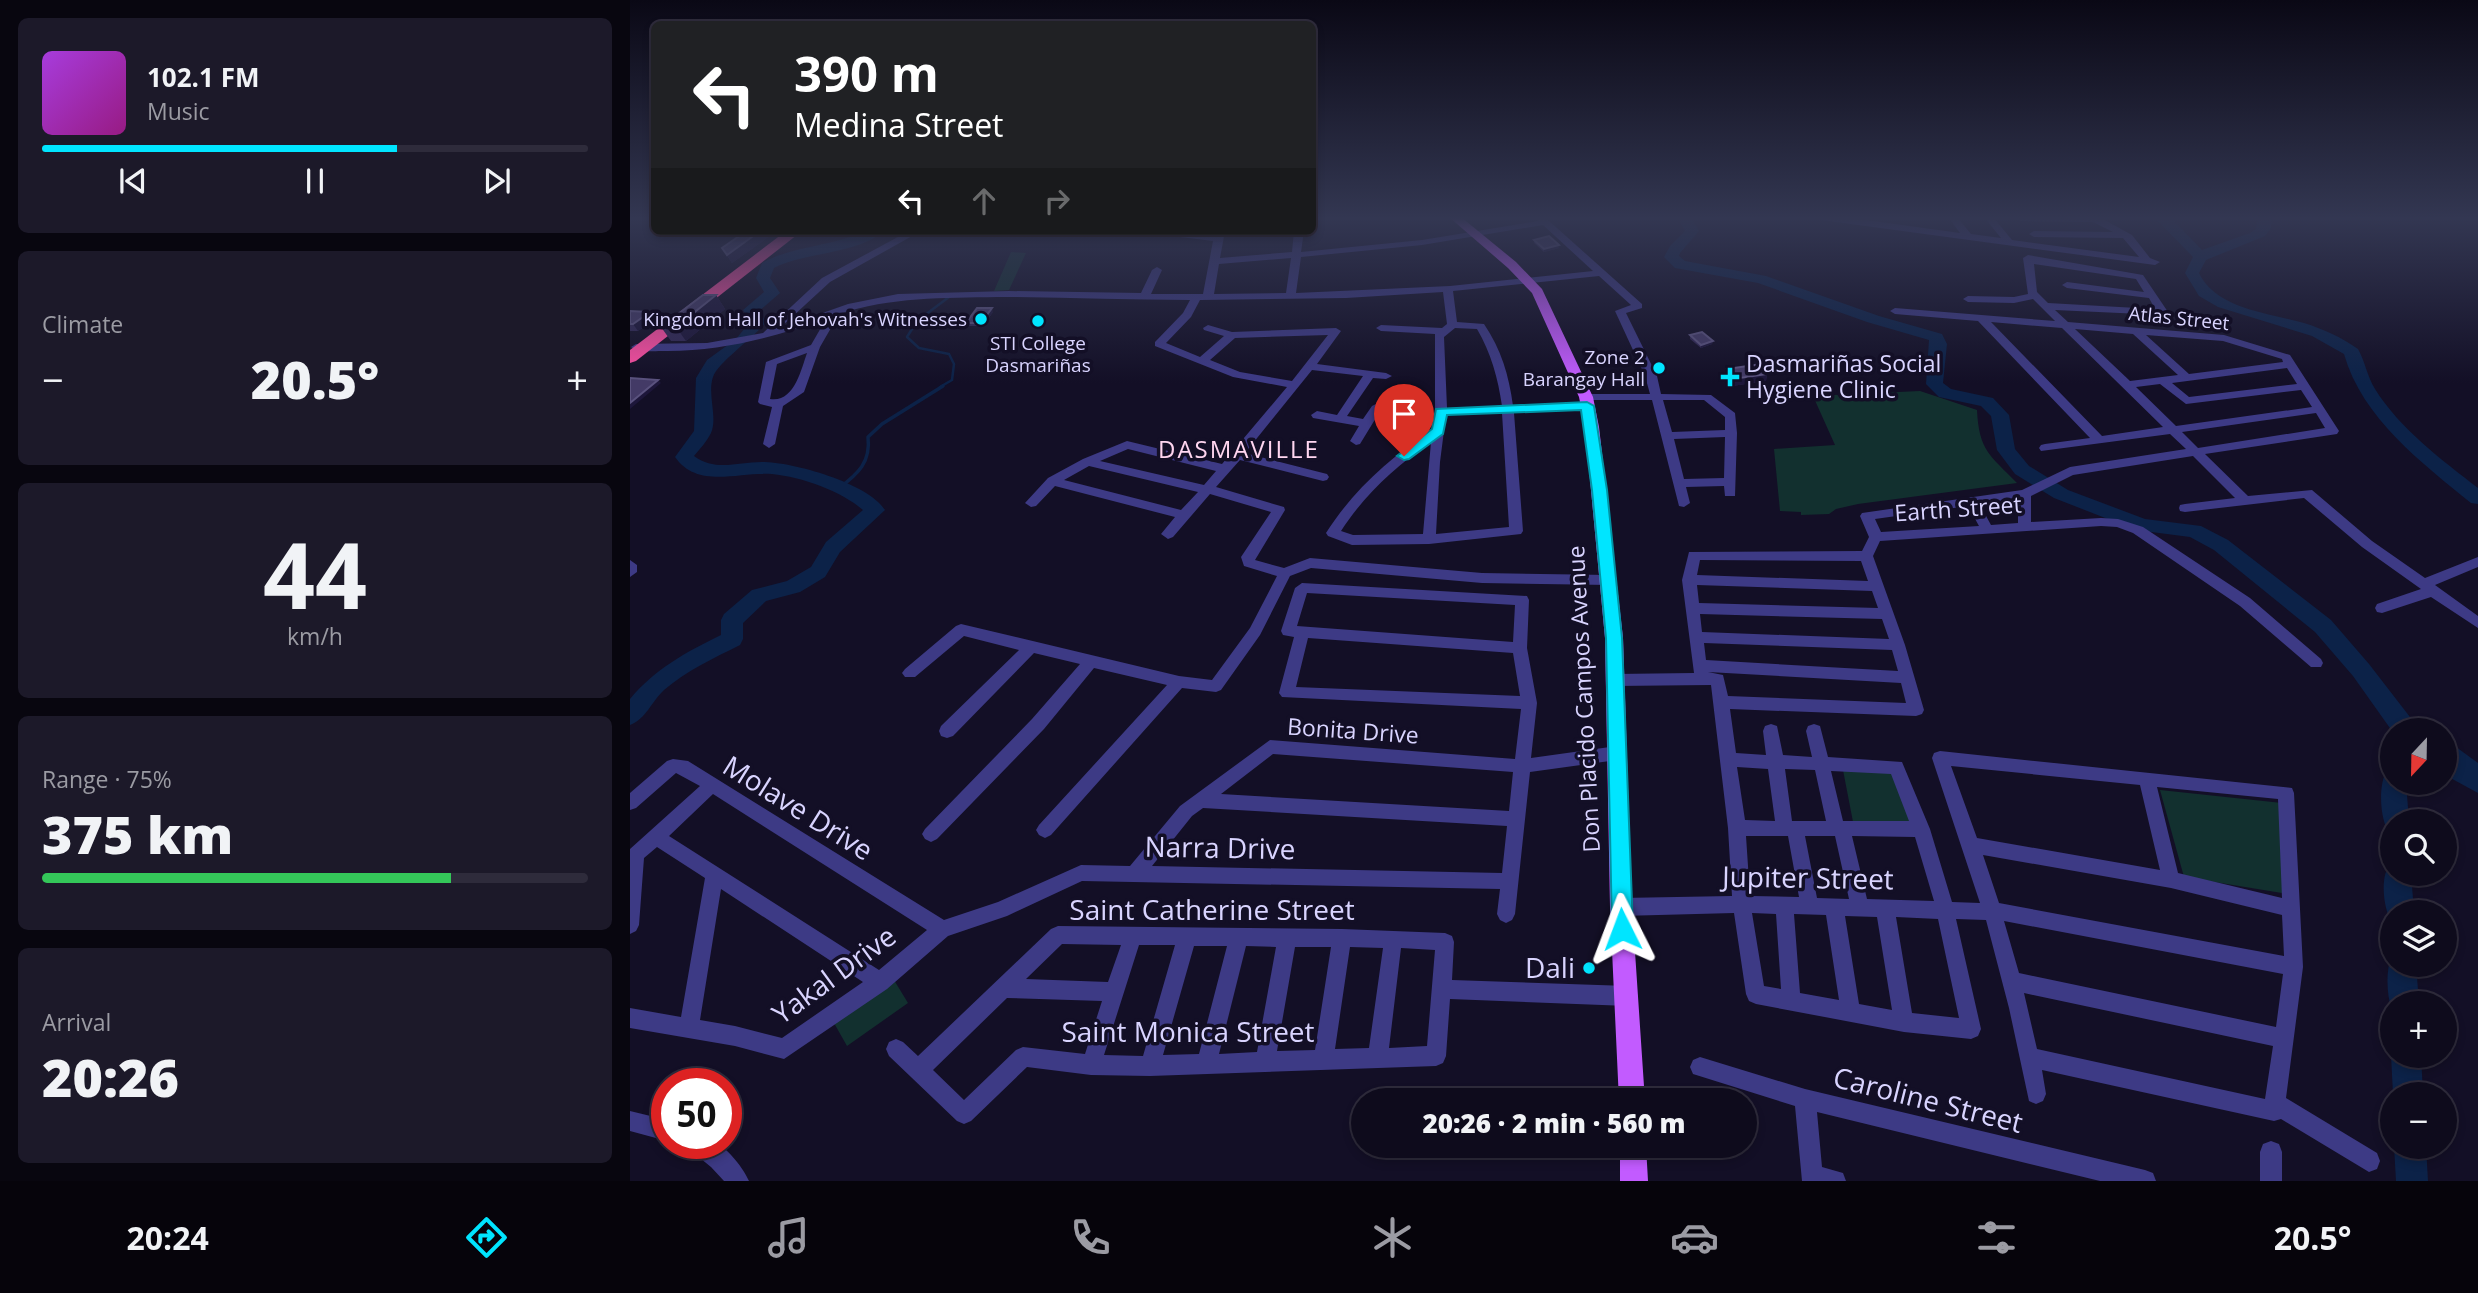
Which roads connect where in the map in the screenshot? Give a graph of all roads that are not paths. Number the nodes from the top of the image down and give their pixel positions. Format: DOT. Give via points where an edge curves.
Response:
graph roads {
  1 [pos="733,272"];
  2 [pos="740,272"];
  3 [pos="840,272"];
  4 [pos="1157,272"];
  5 [pos="1210,272"];
  6 [pos="1294,272"];
  7 [pos="1520,272"];
  8 [pos="2030,272"];
  9 [pos="2067,272"];
  10 [pos="2110,272"];
  11 [pos="1600,273"];
  12 [pos="1531,282"];
  13 [pos="2067,285"];
  14 [pos="1447,288"];
  15 [pos="1291,295"];
  16 [pos="1145,296"];
  17 [pos="2035,296"];
  18 [pos="2154,296"];
  19 [pos="1202,297"];
  20 [pos="1968,299"];
  21 [pos="2046,306"];
  22 [pos="2087,307"];
  23 [pos="1895,311"];
  24 [pos="834,313"];
  25 [pos="1982,318"];
  26 [pos="2063,324"];
  27 [pos="1208,328"];
  28 [pos="1381,328"];
  29 [pos="1447,328"];
  30 [pos="2136,331"];
  31 [pos="767,334"];
  32 [pos="1231,335"];
  33 [pos="815,347"];
  34 [pos="634,351"];
  35 [pos="1202,361"];
  36 [pos="2291,364"];
  37 [pos="1308,366"];
  38 [pos="1370,374"];
  39 [pos="1386,376"];
  40 [pos="2186,377"];
  41 [pos="2162,380"];
  42 [pos="1293,385"];
  43 [pos="2128,385"];
  44 [pos="2305,386"];
  45 [pos="1657,399"];
  46 [pos="1587,402"];
  47 [pos="778,404"];
  48 [pos="1376,408"];
  49 [pos="1508,409"];
  50 [pos="2320,410"];
  51 [pos="1441,412"];
  52 [pos="1317,415"];
  53 [pos="1339,419"];
  54 [pos="1366,423"];
  55 [pos="2172,429"];
  56 [pos="1438,431"];
  57 [pos="1731,433"];
  58 [pos="1667,436"];
  59 [pos="2099,440"];
  60 [pos="1356,441"];
  61 [pos="769,444"];
  62 [pos="2045,448"];
  63 [pos="2195,453"];
  64 [pos="1237,455"];
  65 [pos="1087,462"];
  66 [pos="1225,469"];
  67 [pos="1323,477"];
  68 [pos="1052,481"];
  69 [pos="1679,483"];
  70 [pos="1206,490"];
  71 [pos="2031,491"];
  72 [pos="2245,500"];
  73 [pos="1971,501"];
  74 [pos="1031,503"];
  75 [pos="1684,503"];
  76 [pos="2185,508"];
  77 [pos="1183,515"];
  78 [pos="2024,526"];
  79 [pos="1988,530"];
  80 [pos="1168,534"];
  81 [pos="1876,537"];
  82 [pos="1429,539"];
  83 [pos="1866,556"];
  84 [pos="2478,562"];
  85 [pos="630,565"];
  86 [pos="630,572"];
  87 [pos="1285,573"];
  88 [pos="1609,580"];
  89 [pos="1689,580"];
  90 [pos="1876,586"];
  91 [pos="2428,588"];
  92 [pos="1692,608"];
  93 [pos="2382,608"];
  94 [pos="1887,614"];
  95 [pos="2478,623"];
  96 [pos="1302,634"];
  97 [pos="1695,637"];
  98 [pos="1898,645"];
  99 [pos="1030,648"];
  100 [pos="1520,648"];
  101 [pos="1091,661"];
  102 [pos="2316,663"];
  103 [pos="910,673"];
  104 [pos="1707,675"];
  105 [pos="1905,677"];
  106 [pos="1615,680"];
  107 [pos="1179,682"];
  108 [pos="1722,702"];
  109 [pos="1529,703"];
  110 [pos="947,731"];
  111 [pos="1771,731"];
  112 [pos="1814,731"];
  113 [pos="1617,753"];
  114 [pos="1729,760"];
  115 [pos="1777,761"];
  116 [pos="1822,763"];
  117 [pos="1522,766"];
  118 [pos="2147,780"];
  119 [pos="712,785"];
  120 [pos="1199,800"];
  121 [pos="630,803"];
  122 [pos="1516,820"];
  123 [pos="1737,828"];
  124 [pos="1790,828"];
  125 [pos="1839,829"];
  126 [pos="1920,829"];
  127 [pos="1045,831"];
  128 [pos="931,834"];
  129 [pos="656,837"];
  130 [pos="1972,845"];
  131 [pos="633,855"];
  132 [pos="1135,873"];
  133 [pos="714,875"];
  134 [pos="2171,880"];
  135 [pos="1508,881"];
  136 [pos="1742,904"];
  137 [pos="1784,904"];
  138 [pos="1809,905"];
  139 [pos="1834,906"];
  140 [pos="1860,906"];
  141 [pos="1885,906"];
  142 [pos="1621,907"];
  143 [pos="1945,909"];
  144 [pos="2293,909"];
  145 [pos="1994,911"];
  146 [pos="1506,914"];
  147 [pos="630,925"];
  148 [pos="942,929"];
  149 [pos="1133,936"];
  150 [pos="1187,936"];
  151 [pos="1239,937"];
  152 [pos="1287,938"];
  153 [pos="1342,938"];
  154 [pos="1393,939"];
  155 [pos="2294,967"];
  156 [pos="2013,981"];
  157 [pos="880,982"];
  158 [pos="1003,988"];
  159 [pos="1441,989"];
  160 [pos="1116,992"];
  161 [pos="1628,996"];
  162 [pos="1791,1002"];
  163 [pos="1851,1013"];
  164 [pos="630,1018"];
  165 [pos="1904,1022"];
  166 [pos="689,1027"];
  167 [pos="2285,1039"];
  168 [pos="896,1049"];
  169 [pos="1436,1056"];
  170 [pos="1378,1057"];
  171 [pos="2030,1057"];
  172 [pos="1323,1061"];
  173 [pos="1265,1063"];
  174 [pos="1091,1065"];
  175 [pos="1206,1065"];
  176 [pos="1150,1066"];
  177 [pos="1700,1067"];
  178 [pos="918,1070"];
  179 [pos="1632,1088"];
  180 [pos="2036,1094"];
  181 [pos="1805,1099"];
  182 [pos="2274,1107"];
  183 [pos="631,1123"];
  184 [pos="651,1127"];
  185 [pos="2272,1152"];
  186 [pos="1633,1158"];
  187 [pos="719,1159"];
  188 [pos="2369,1161"];
  189 [pos="1813,1178"];
  190 [pos="738,1181"];
  191 [pos="1634,1181"];
  192 [pos="1835,1181"];
  193 [pos="2145,1181"];
  194 [pos="2271,1181"];
  1 -- 34 [label="highway"];
  2 -- 34 [label="highway"];
  3 -- 31 [label="street"];
  4 -- 16 [label="street"];
  5 -- 19 [label="street"];
  6 -- 15 [label="street"];
  7 -- 12 [label="main road, Don Placido Campos Avenue"];
  8 -- 17 [label="street"];
  9 -- 13 [label="street"];
  10 -- 18 [label="street" via="2139,277"];
  11 -- 12 [label="street"];
  11 -- 45 [label="street" via="1638,306 1620,312"];
  12 -- 14 [label="street"];
  12 -- 46 [label="main road, Don Placido Campos Avenue"];
  13 -- 18 [label="street"];
  13 -- 22 [label="street" via="2070,295"];
  14 -- 15 [label="street"];
  14 -- 29 [label="street"];
  15 -- 19 [label="street"];
  16 -- 19 [label="street"];
  16 -- 24 [label="street" via="945,294 876,299"];
  17 -- 20 [label="street"];
  17 -- 21 [label="street"];
  18 -- 22 [label="street" via="2163,312"];
  19 -- 35 [label="street" via="1159,344"];
  21 -- 22 [label="street"];
  21 -- 26 [label="street"];
  23 -- 25 [label="street, Atlas Street"];
  24 -- 31 [label="street"];
  24 -- 33 [label="street"];
  25 -- 26 [label="street, Atlas Street"];
  25 -- 59 [label="street"];
  26 -- 30 [label="street, Atlas Street"];
  26 -- 43 [label="street"];
  27 -- 32 [label="street"];
  28 -- 29 [label="street"];
  29 -- 49 [label="street" via="1480,326 1489,335"];
  29 -- 51 [label="street"];
  30 -- 36 [label="street, Atlas Street" via="2224,338 2286,357"];
  30 -- 40 [label="street"];
  31 -- 34 [label="street" via="691,349"];
  32 -- 35 [label="street"];
  32 -- 37 [label="street" via="1336,331"];
  33 -- 47 [label="street" via="798,392"];
  33 -- 47 [label="street" via="772,362 764,402"];
  35 -- 42 [label="street" via="1237,375"];
  36 -- 40 [label="street"];
  36 -- 44 [label="street"];
  37 -- 38 [label="street"];
  37 -- 42 [label="street"];
  38 -- 39 [label="street"];
  38 -- 53 [label="street"];
  40 -- 41 [label="street"];
  41 -- 43 [label="street"];
  41 -- 44 [label="street" via="2186,401"];
  42 -- 64 [label="street"];
  43 -- 55 [label="street"];
  44 -- 50 [label="street"];
  45 -- 46 [label="street"];
  45 -- 57 [label="street" via="1707,397 1731,416"];
  45 -- 58 [label="street"];
  46 -- 49 [label="street"];
  46 -- 88 [label="main road, Don Placido Campos Avenue"];
  47 -- 61 [label="street"];
  48 -- 54 [label="street"];
  49 -- 51 [label="street"];
  49 -- 82 [label="street" via="1516,531"];
  50 -- 55 [label="street"];
  50 -- 63 [label="street" via="2333,431"];
  51 -- 56 [label="street"];
  52 -- 53 [label="street"];
  53 -- 54 [label="street"];
  54 -- 60 [label="street"];
  55 -- 59 [label="street"];
  55 -- 63 [label="street"];
  56 -- 82 [label="street"];
  56 -- 82 [label="street" via="1385,469 1352,502 1333,533 1352,540"];
  57 -- 58 [label="street"];
  57 -- 69 [label="street" via="1730,488"];
  58 -- 69 [label="street"];
  59 -- 62 [label="street"];
  63 -- 71 [label="street" via="2062,473"];
  63 -- 72 [label="street"];
  64 -- 66 [label="street"];
  64 -- 67 [label="street"];
  65 -- 66 [label="street" via="1127,445"];
  65 -- 68 [label="street"];
  65 -- 70 [label="street"];
  66 -- 70 [label="street"];
  68 -- 74 [label="street"];
  68 -- 77 [label="street"];
  69 -- 75 [label="street"];
  70 -- 77 [label="street"];
  70 -- 87 [label="street" via="1279,510 1248,557 1249,563"];
  71 -- 73 [label="street"];
  71 -- 78 [label="street"];
  72 -- 76 [label="street"];
  72 -- 91 [label="street" via="2307,493"];
  73 -- 79 [label="street"];
  73 -- 81 [label="street" via="1867,516"];
  77 -- 80 [label="street"];
  78 -- 79 [label="street, Earth Street"];
  78 -- 102 [label="street, Earth Street" via="2111,522 2138,530 2245,602"];
  79 -- 81 [label="street, Earth Street"];
  81 -- 83 [label="street, Earth Street"];
  83 -- 89 [label="street" via="1694,555"];
  83 -- 90 [label="street"];
  84 -- 91 [label="street"];
  85 -- 86 [label="street"];
  87 -- 88 [label="street" via="1310,563 1482,578"];
  87 -- 107 [label="street" via="1255,631 1216,686"];
  88 -- 106 [label="main road, Don Placido Campos Avenue"];
  89 -- 90 [label="street"];
  89 -- 92 [label="street"];
  90 -- 94 [label="street"];
  91 -- 93 [label="street"];
  91 -- 95 [label="street"];
  92 -- 94 [label="street"];
  92 -- 97 [label="street"];
  94 -- 98 [label="street"];
  96 -- 100 [label="street"];
  96 -- 100 [label="street" via="1288,631 1302,588 1522,600"];
  96 -- 109 [label="street" via="1287,693"];
  97 -- 98 [label="street"];
  97 -- 104 [label="street"];
  98 -- 105 [label="street"];
  99 -- 101 [label="street"];
  99 -- 103 [label="street" via="961,631"];
  99 -- 110 [label="street"];
  100 -- 109 [label="street"];
  101 -- 107 [label="street"];
  101 -- 128 [label="street" via="1038,724"];
  104 -- 105 [label="street"];
  104 -- 106 [label="street"];
  104 -- 108 [label="street"];
  105 -- 108 [label="street" via="1916,710"];
  106 -- 113 [label="main road, Don Placido Campos Avenue"];
  107 -- 127 [label="street"];
  108 -- 114 [label="street"];
  109 -- 117 [label="street"];
  111 -- 115 [label="street"];
  112 -- 116 [label="street"];
  113 -- 117 [label="street, Bonita Drive"];
  113 -- 142 [label="main road, Don Placido Campos Avenue"];
  114 -- 115 [label="street"];
  114 -- 123 [label="street"];
  115 -- 116 [label="street"];
  115 -- 124 [label="street"];
  116 -- 125 [label="street"];
  116 -- 126 [label="street" via="1896,767"];
  117 -- 120 [label="street, Bonita Drive" via="1270,747"];
  117 -- 122 [label="street"];
  118 -- 130 [label="street" via="1940,758"];
  118 -- 134 [label="street"];
  118 -- 144 [label="street" via="2286,793"];
  119 -- 121 [label="street, Molave Drive" via="682,766 673,766"];
  119 -- 129 [label="street"];
  119 -- 148 [label="street, Molave Drive"];
  120 -- 122 [label="street"];
  120 -- 132 [label="street, Bonita Drive"];
  122 -- 135 [label="street"];
  123 -- 124 [label="street"];
  123 -- 136 [label="street"];
  124 -- 125 [label="street"];
  124 -- 138 [label="street"];
  125 -- 126 [label="street"];
  125 -- 140 [label="street"];
  126 -- 143 [label="street"];
  129 -- 131 [label="street"];
  129 -- 133 [label="street"];
  130 -- 134 [label="street"];
  130 -- 145 [label="street"];
  131 -- 147 [label="street"];
  132 -- 135 [label="street, Narra Drive"];
  132 -- 148 [label="street, Narra Drive" via="1082,873 1001,910"];
  133 -- 157 [label="street"];
  133 -- 166 [label="street"];
  134 -- 144 [label="street"];
  135 -- 146 [label="street"];
  136 -- 137 [label="street, Jupiter Street"];
  136 -- 142 [label="street, Jupiter Street"];
  136 -- 162 [label="street" via="1756,994"];
  137 -- 138 [label="street, Jupiter Street"];
  137 -- 162 [label="street"];
  138 -- 139 [label="street, Jupiter Street"];
  139 -- 140 [label="street, Jupiter Street"];
  139 -- 163 [label="street"];
  140 -- 141 [label="street, Jupiter Street"];
  141 -- 143 [label="street, Jupiter Street"];
  141 -- 165 [label="street"];
  142 -- 161 [label="main road, Don Placido Campos Avenue"];
  143 -- 145 [label="street, Jupiter Street"];
  143 -- 165 [label="street" via="1971,1028"];
  144 -- 155 [label="street"];
  145 -- 155 [label="street, Jupiter Street"];
  145 -- 156 [label="street"];
  148 -- 157 [label="street, Yakal Drive"];
  149 -- 150 [label="street, Saint Catherine Street"];
  149 -- 158 [label="street, Saint Catherine Street" via="1058,935"];
  149 -- 160 [label="street"];
  150 -- 151 [label="street, Saint Catherine Street"];
  150 -- 176 [label="street"];
  151 -- 152 [label="street, Saint Catherine Street"];
  151 -- 175 [label="street"];
  152 -- 153 [label="street, Saint Catherine Street"];
  152 -- 173 [label="street"];
  153 -- 154 [label="street, Saint Catherine Street"];
  153 -- 172 [label="street"];
  154 -- 159 [label="street, Saint Catherine Street" via="1445,943"];
  154 -- 170 [label="street"];
  155 -- 167 [label="street"];
  156 -- 167 [label="street"];
  156 -- 171 [label="street"];
  157 -- 166 [label="street, Yakal Drive" via="784,1049"];
  158 -- 160 [label="street"];
  158 -- 178 [label="street, Saint Catherine Street"];
  159 -- 161 [label="street"];
  159 -- 169 [label="street, Saint Catherine Street"];
  160 -- 174 [label="street"];
  161 -- 179 [label="main road, Don Placido Campos Avenue"];
  162 -- 163 [label="street"];
  163 -- 165 [label="street"];
  164 -- 166 [label="street, Yakal Drive"];
  167 -- 182 [label="street"];
  168 -- 178 [label="street"];
  169 -- 170 [label="street, Saint Monica Street"];
  170 -- 172 [label="street, Saint Monica Street"];
  171 -- 180 [label="street"];
  171 -- 182 [label="street"];
  172 -- 173 [label="street, Saint Monica Street"];
  173 -- 175 [label="street, Saint Monica Street"];
  174 -- 176 [label="street, Saint Monica Street"];
  174 -- 178 [label="street, Saint Monica Street" via="1023,1057 964,1114"];
  175 -- 176 [label="street, Saint Monica Street"];
  177 -- 181 [label="street, Caroline Street"];
  181 -- 189 [label="street"];
  181 -- 193 [label="street, Caroline Street"];
  182 -- 188 [label="street"];
  183 -- 184 [label="street"];
  185 -- 194 [label="street"];
  186 -- 191 [label="main road"];
  187 -- 190 [label="street"];
  189 -- 192 [label="street"];
}
